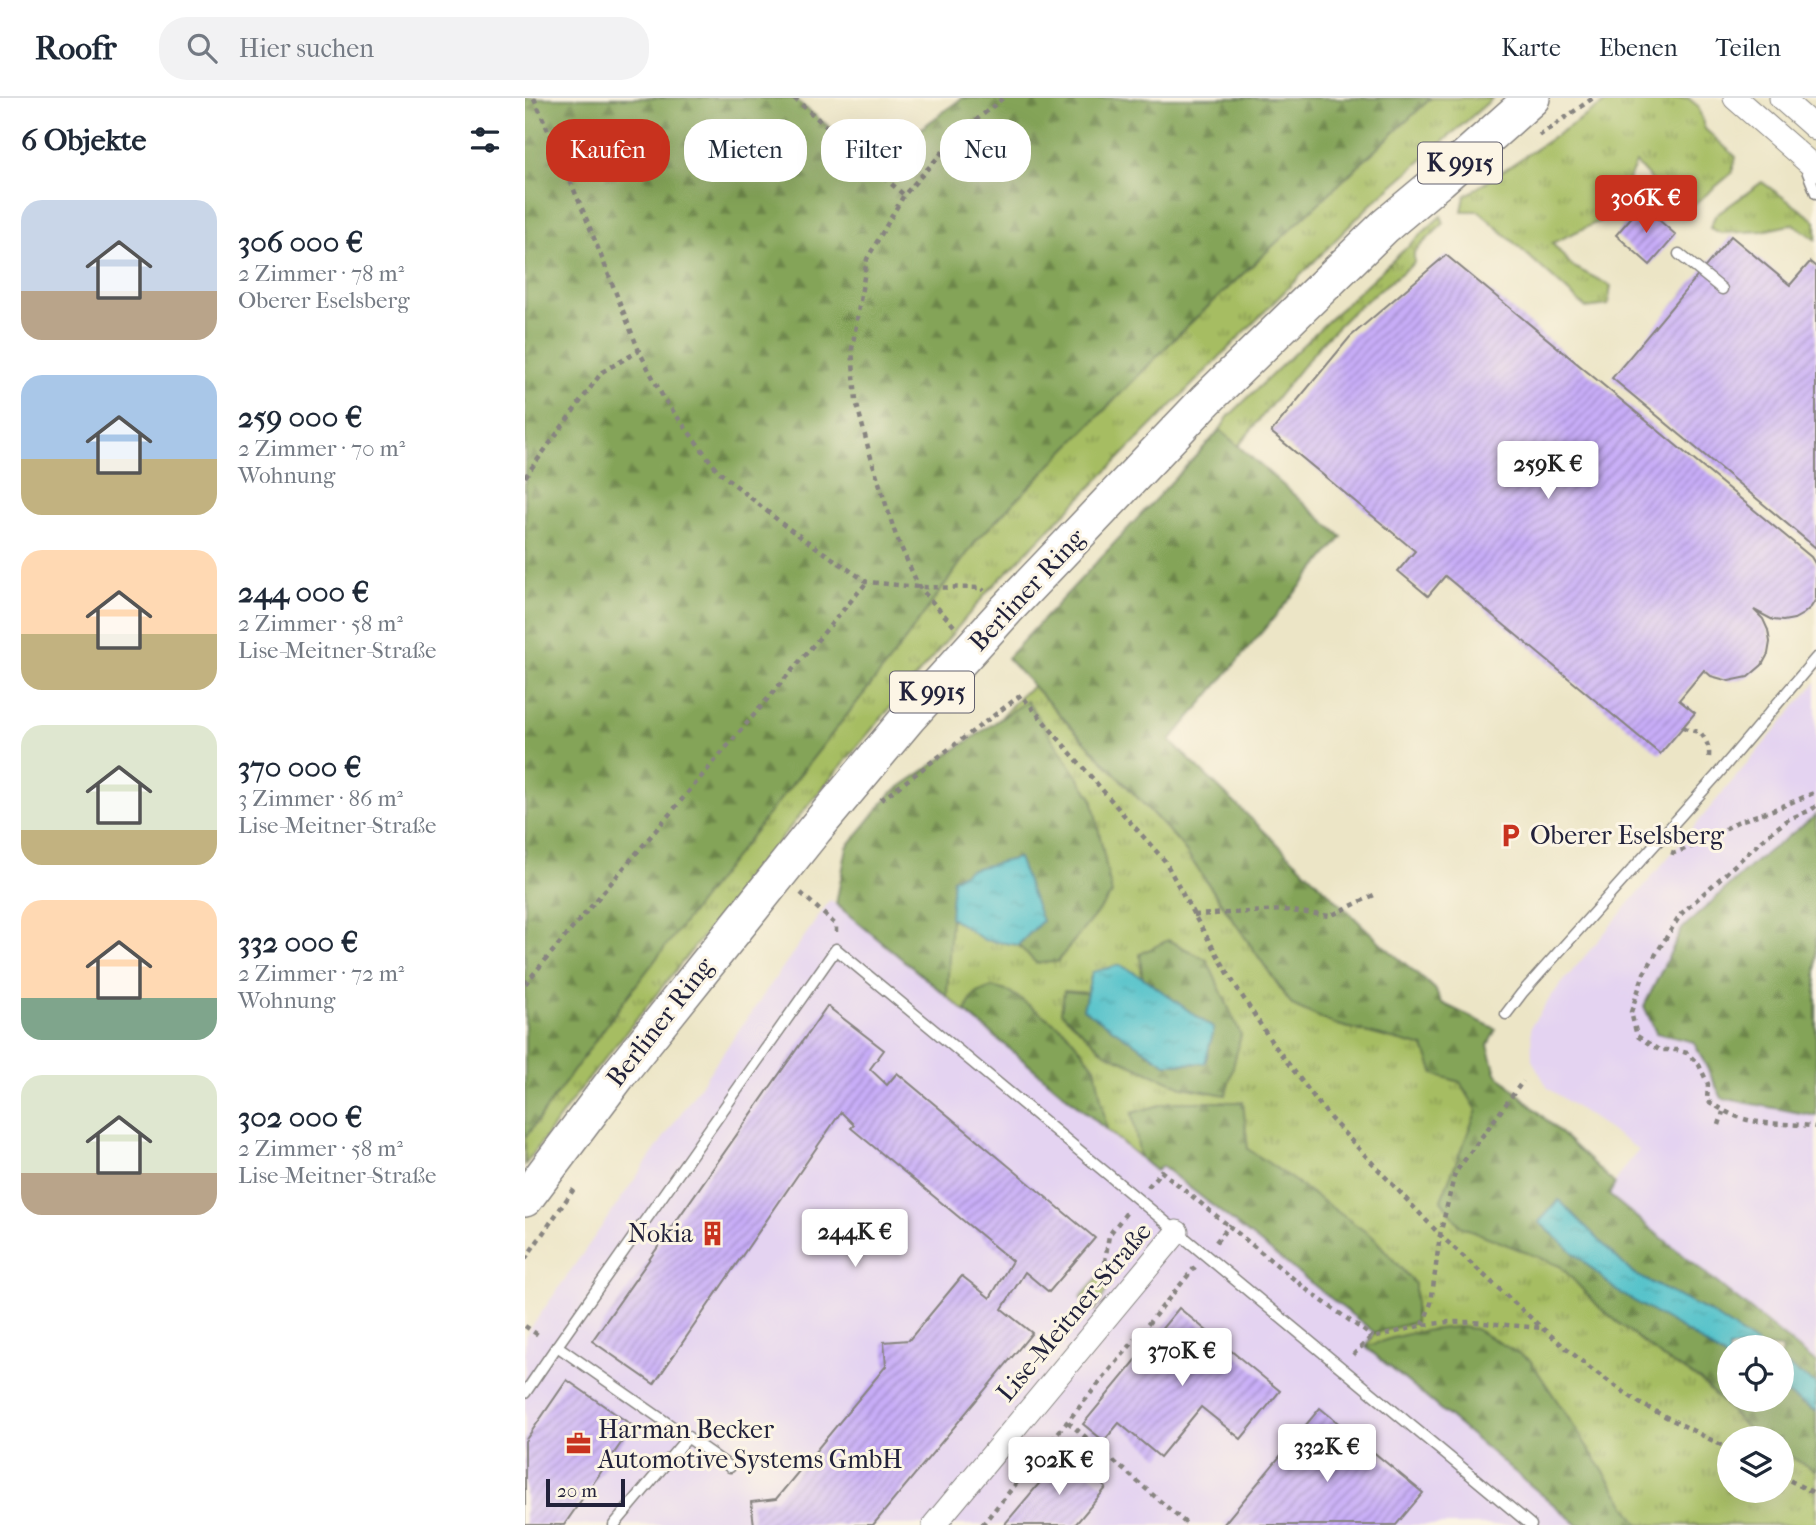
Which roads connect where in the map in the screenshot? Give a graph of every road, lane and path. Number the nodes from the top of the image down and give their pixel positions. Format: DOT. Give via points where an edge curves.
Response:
graph roads {
  1 [pos="534,98"];
  2 [pos="794,98"];
  3 [pos="1003,98"];
  4 [pos="1532,98"];
  5 [pos="1735,98"];
  6 [pos="1781,98"];
  7 [pos="1816,129"];
  8 [pos="1809,164"];
  9 [pos="1816,193"];
  10 [pos="904,195"];
  11 [pos="1679,254"];
  12 [pos="1722,289"];
  13 [pos="639,351"];
  14 [pos="525,477"];
  15 [pos="867,582"];
  16 [pos="919,587"];
  17 [pos="1007,609"];
  18 [pos="957,630"];
  19 [pos="1816,657"];
  20 [pos="1683,727"];
  21 [pos="1717,775"];
  22 [pos="1816,792"];
  23 [pos="873,806"];
  24 [pos="1816,806"];
  25 [pos="1654,846"];
  26 [pos="801,892"];
  27 [pos="1374,895"];
  28 [pos="1194,915"];
  29 [pos="836,948"];
  30 [pos="525,984"];
  31 [pos="1506,1014"];
  32 [pos="1523,1081"];
  33 [pos="1723,1112"];
  34 [pos="1719,1125"];
  35 [pos="1816,1127"];
  36 [pos="1161,1171"];
  37 [pos="525,1199"];
  38 [pos="1229,1226"];
  39 [pos="1177,1232"];
  40 [pos="1440,1235"];
  41 [pos="1205,1255"];
  42 [pos="1423,1325"];
  43 [pos="1542,1328"];
  44 [pos="1373,1337"];
  45 [pos="557,1346"];
  46 [pos="1341,1368"];
  47 [pos="525,1392"];
  48 [pos="1068,1422"];
  49 [pos="688,1437"];
  50 [pos="1717,1443"];
  51 [pos="730,1467"];
  52 [pos="1794,1483"];
  53 [pos="1816,1494"];
  54 [pos="614,1525"];
  55 [pos="934,1525"];
  56 [pos="982,1525"];
  57 [pos="1188,1525"];
  58 [pos="1531,1525"];
  1 -- 13 [label="path"];
  2 -- 10 [label="path"];
  3 -- 10 [label="path" via="958,135"];
  4 -- 17 [label="main road, Berliner Ring / K 9915" via="1385,226 1206,400"];
  5 -- 8 [label="street"];
  6 -- 7 [label="street"];
  8 -- 9 [label="lane"];
  10 -- 16 [label="path" via="867,260 852,349 856,401 869,452 896,536"];
  11 -- 12 [label="lane"];
  13 -- 14 [label="path" via="602,372"];
  13 -- 15 [label="path" via="664,399 718,471 785,526"];
  15 -- 16 [label="path"];
  15 -- 30 [label="path"];
  16 -- 17 [label="path" via="981,589"];
  16 -- 18 [label="path"];
  17 -- 37 [label="main road, Berliner Ring / K 9915" via="908,718 789,861"];
  19 -- 21 [label="lane"];
  20 -- 21 [label="path" via="1700,732 1705,739 1709,767"];
  21 -- 25 [label="lane"];
  22 -- 25 [label="path" via="1737,822 1674,853"];
  23 -- 28 [label="path" via="1021,695 1165,861"];
  24 -- 33 [label="path" via="1769,834 1681,914 1644,973 1632,1012 1637,1036 1659,1050 1687,1053 1699,1065 1708,1084 1707,1100"];
  25 -- 31 [label="lane"];
  26 -- 29 [label="path" via="836,925"];
  27 -- 28 [label="path" via="1331,916 1284,911"];
  28 -- 40 [label="path" via="1271,1041 1330,1118"];
  29 -- 39 [label="lane"];
  29 -- 45 [label="lane"];
  32 -- 40 [label="path" via="1455,1173"];
  33 -- 34 [label="path"];
  33 -- 35 [label="path" via="1758,1122"];
  36 -- 38 [label="path"];
  38 -- 41 [label="path"];
  38 -- 44 [label="path"];
  39 -- 41 [label="lane"];
  39 -- 55 [label="street, Lise-Meitner-Straße"];
  40 -- 42 [label="path" via="1431,1304"];
  40 -- 43 [label="path"];
  41 -- 46 [label="lane"];
  41 -- 48 [label="path"];
  42 -- 43 [label="path" via="1473,1322"];
  42 -- 44 [label="path"];
  43 -- 50 [label="path" via="1641,1404"];
  44 -- 46 [label="path"];
  45 -- 47 [label="lane"];
  45 -- 49 [label="lane"];
  46 -- 58 [label="lane"];
  48 -- 56 [label="path"];
  48 -- 57 [label="path"];
  49 -- 51 [label="lane"];
  49 -- 54 [label="lane"];
  52 -- 53 [label="path"];
}
